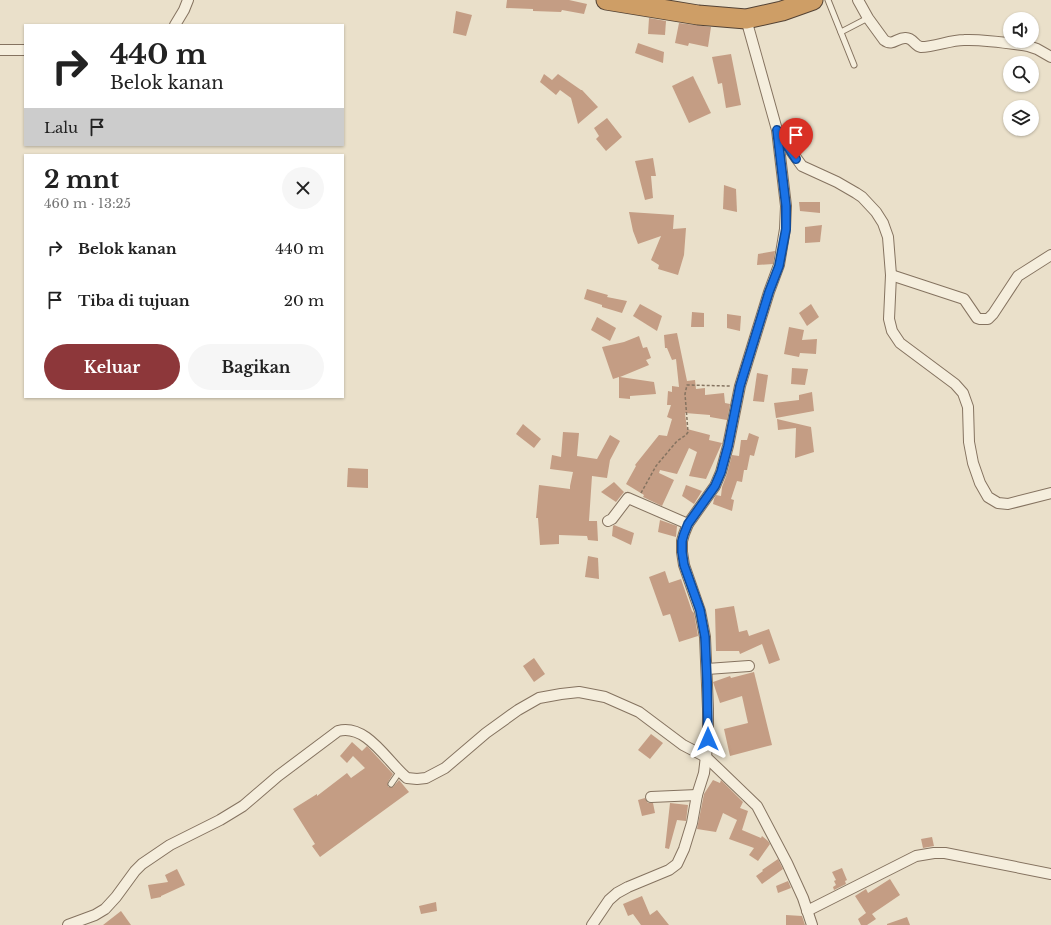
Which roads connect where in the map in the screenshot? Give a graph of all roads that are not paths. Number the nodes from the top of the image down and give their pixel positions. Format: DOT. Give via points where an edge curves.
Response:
graph roads {
  1 [pos="188,0"];
  2 [pos="606,0"];
  3 [pos="813,0"];
  4 [pos="828,0"];
  5 [pos="858,0"];
  6 [pos="868,18"];
  7 [pos="746,19"];
  8 [pos="176,24"];
  9 [pos="841,32"];
  10 [pos="0,50"];
  11 [pos="24,50"];
  12 [pos="1051,57"];
  13 [pos="854,65"];
  14 [pos="777,130"];
  15 [pos="1051,254"];
  16 [pos="891,275"];
  17 [pos="1051,493"];
  18 [pos="608,521"];
  19 [pos="688,524"];
  20 [pos="749,666"];
  21 [pos="707,669"];
  22 [pos="706,757"];
  23 [pos="400,771"];
  24 [pos="391,784"];
  25 [pos="697,795"];
  26 [pos="652,797"];
  27 [pos="1051,874"];
  28 [pos="807,910"];
  29 [pos="68,925"];
  30 [pos="592,925"];
  31 [pos="812,925"];
  1 -- 8 [label="street"];
  2 -- 7 [label="highway" via="698,15"];
  3 -- 7 [label="highway" via="794,8"];
  4 -- 9 [label="lane"];
  5 -- 6 [label="street"];
  6 -- 9 [label="lane"];
  6 -- 12 [label="street" via="888,43 906,38 923,47 972,40 1028,46"];
  7 -- 14 [label="street"];
  9 -- 13 [label="lane"];
  10 -- 11 [label="street"];
  14 -- 16 [label="street" via="802,166 849,188 876,212 888,237"];
  14 -- 19 [label="street" via="786,206 786,229 779,266 740,386 721,472 715,486"];
  15 -- 16 [label="street" via="1018,276 993,314 984,320 977,318 964,299"];
  16 -- 17 [label="street" via="889,319 892,331 900,343 955,384 963,393 968,407 969,442 973,463 985,492 992,500 1008,504"];
  18 -- 19 [label="street" via="630,498"];
  19 -- 21 [label="street" via="682,552 700,610"];
  20 -- 21 [label="street"];
  21 -- 22 [label="street"];
  22 -- 23 [label="street" via="683,745 639,712 605,697 579,692 539,698 486,733 445,768 432,775 410,779"];
  22 -- 25 [label="street"];
  22 -- 28 [label="street" via="757,806 787,863"];
  23 -- 24 [label="lane"];
  23 -- 29 [label="street" via="376,745 360,734 338,731 243,806 170,845 142,864 104,909"];
  25 -- 26 [label="street"];
  25 -- 30 [label="street" via="692,823 677,864 617,893 605,905"];
  27 -- 28 [label="street" via="945,853 924,854"];
  28 -- 31 [label="street"];
}
